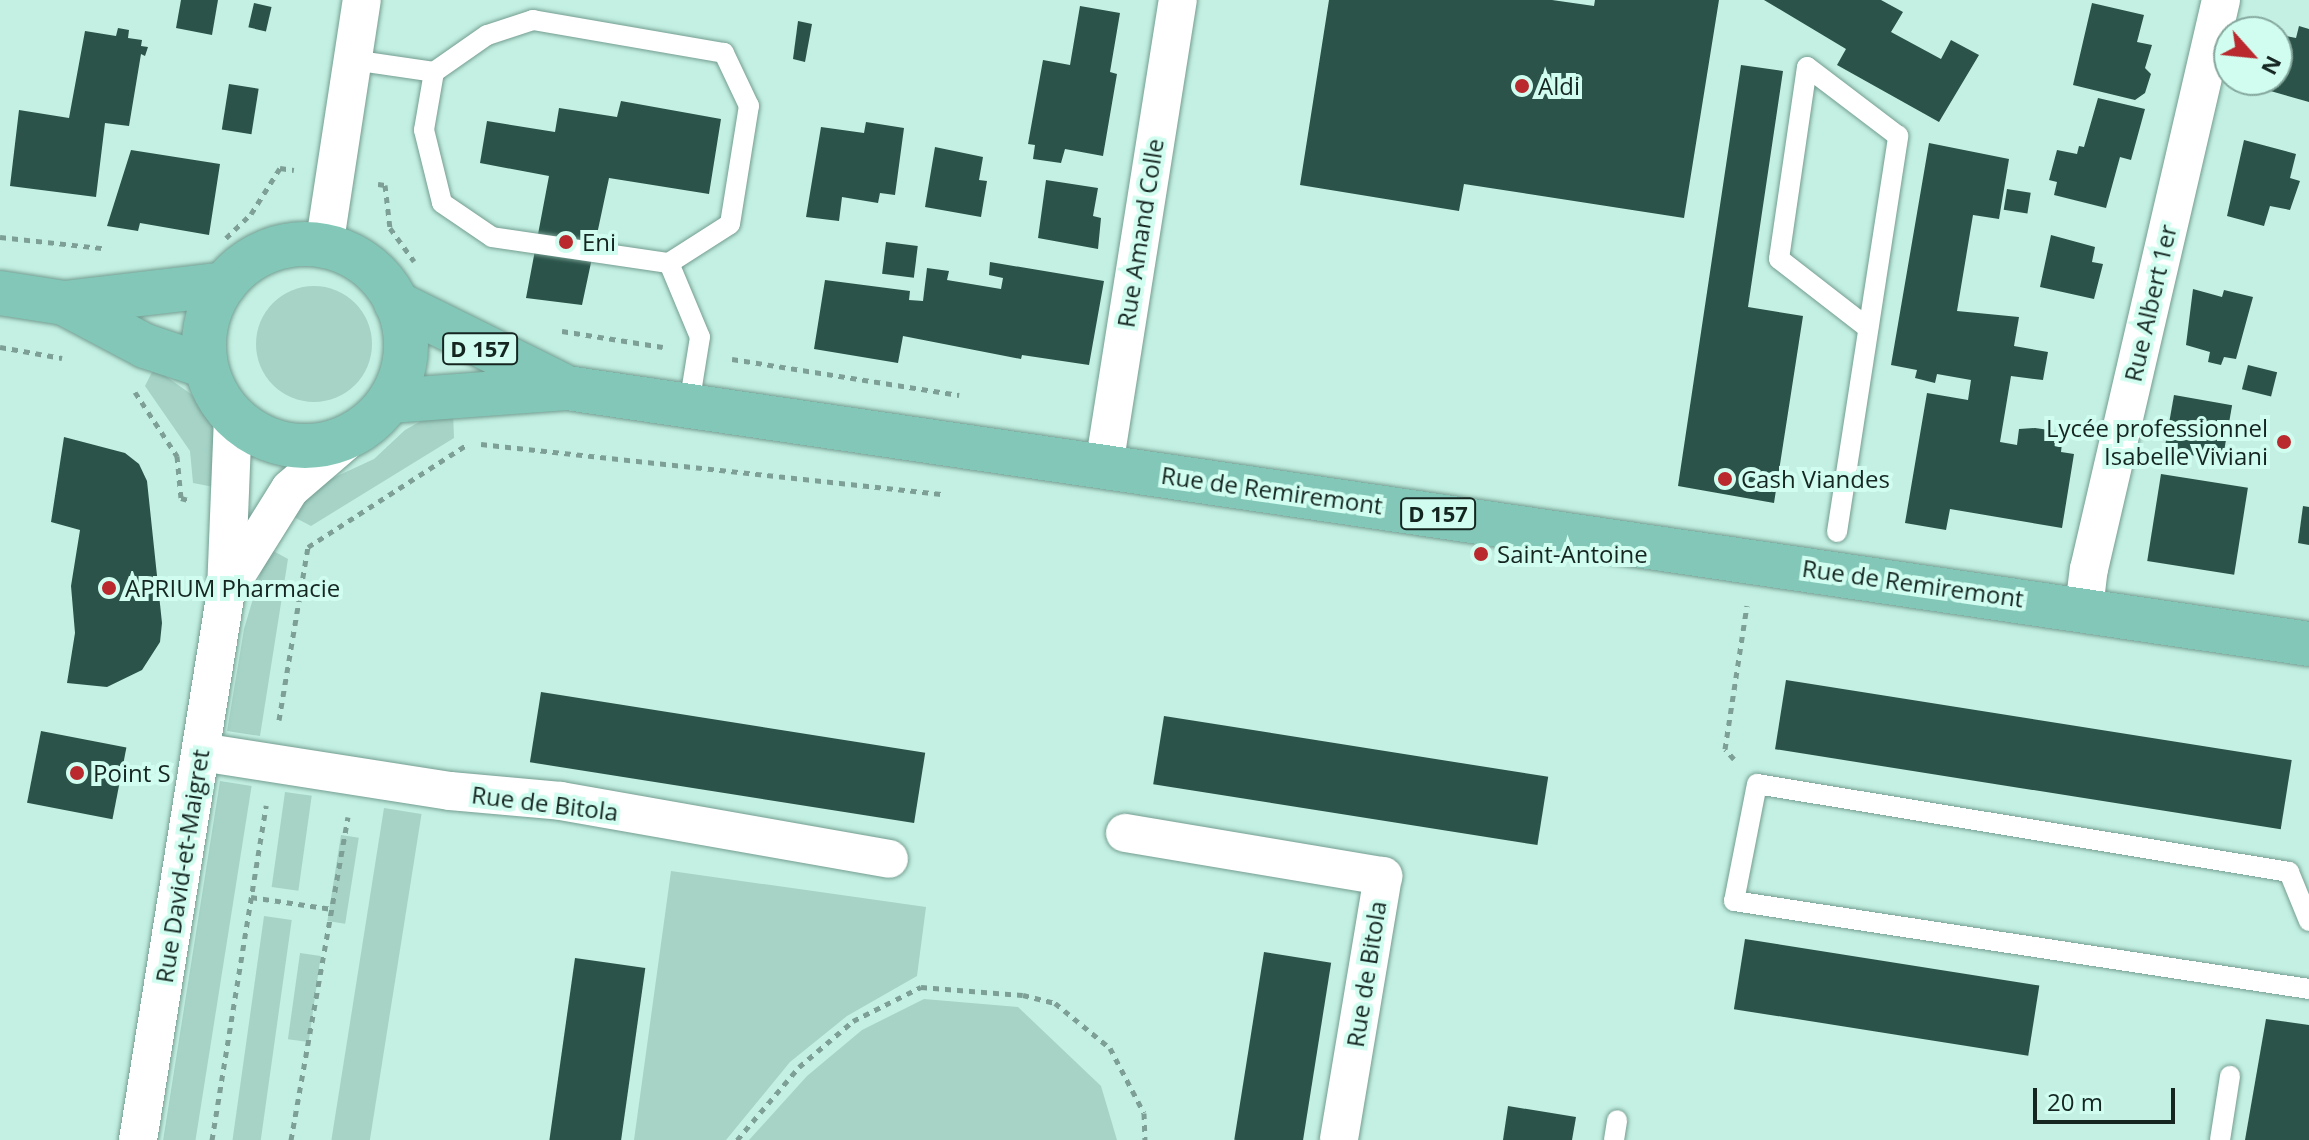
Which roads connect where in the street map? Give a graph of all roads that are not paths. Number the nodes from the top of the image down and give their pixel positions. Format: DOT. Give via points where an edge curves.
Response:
graph roads {
  1 [pos="362,0"];
  2 [pos="1178,0"];
  3 [pos="2221,0"];
  4 [pos="353,60"];
  5 [pos="434,72"];
  6 [pos="324,247"];
  7 [pos="669,263"];
  8 [pos="225,284"];
  9 [pos="0,293"];
  10 [pos="64,303"];
  11 [pos="396,303"];
  12 [pos="1868,328"];
  13 [pos="205,366"];
  14 [pos="567,388"];
  15 [pos="390,401"];
  16 [pos="689,405"];
  17 [pos="233,418"];
  18 [pos="354,434"];
  19 [pos="1104,466"];
  20 [pos="1837,532"];
  21 [pos="226,591"];
  22 [pos="2084,608"];
  23 [pos="2309,644"];
  24 [pos="201,752"];
  25 [pos="1125,833"];
  26 [pos="889,859"];
  27 [pos="2309,921"];
  28 [pos="2309,989"];
  29 [pos="2230,1076"];
  30 [pos="138,1140"];
  31 [pos="1339,1140"];
  32 [pos="2220,1140"];
  1 -- 4 [label="street"];
  2 -- 19 [label="street, Rue Amand Colle"];
  3 -- 22 [label="street, Rue Albert 1er"];
  4 -- 5 [label="lane"];
  4 -- 6 [label="street"];
  5 -- 7 [label="lane" via="424,130 442,203 492,237"];
  5 -- 7 [label="lane" via="487,35 533,20 724,53 749,106 730,224"];
  6 -- 8 [label="main road" via="285,245 250,259"];
  6 -- 11 [label="main road" via="368,266"];
  7 -- 16 [label="lane" via="700,337"];
  8 -- 10 [label="main road"];
  8 -- 13 [label="main road" via="205,330"];
  9 -- 10 [label="main road"];
  10 -- 13 [label="main road" via="145,346"];
  11 -- 14 [label="main road, Rue de Remiremont / D 157"];
  11 -- 15 [label="main road" via="404,323 406,357"];
  12 -- 12 [label="lane" via="1898,136 1807,67 1779,259"];
  12 -- 20 [label="lane"];
  13 -- 17 [label="main road"];
  14 -- 15 [label="main road, Rue de Remiremont / D 157"];
  14 -- 16 [label="main road, Rue de Remiremont / D 157"];
  15 -- 18 [label="main road"];
  16 -- 19 [label="main road, Rue de Remiremont / D 157"];
  17 -- 18 [label="main road" via="263,439 307,447"];
  17 -- 21 [label="street, Rue David-et-Maigret"];
  18 -- 21 [label="street, Rue David-et-Maigret" via="290,489"];
  19 -- 22 [label="main road, Rue de Remiremont / D 157"];
  21 -- 24 [label="street, Rue David-et-Maigret"];
  22 -- 23 [label="main road, Rue de Remiremont / D 157"];
  24 -- 26 [label="street, Rue de Bitola" via="561,801"];
  24 -- 30 [label="street, Rue David-et-Maigret"];
  25 -- 31 [label="street, Rue de Bitola" via="1383,876"];
  27 -- 28 [label="lane" via="2289,872 1757,784 1734,901"];
  29 -- 32 [label="lane"];
}
